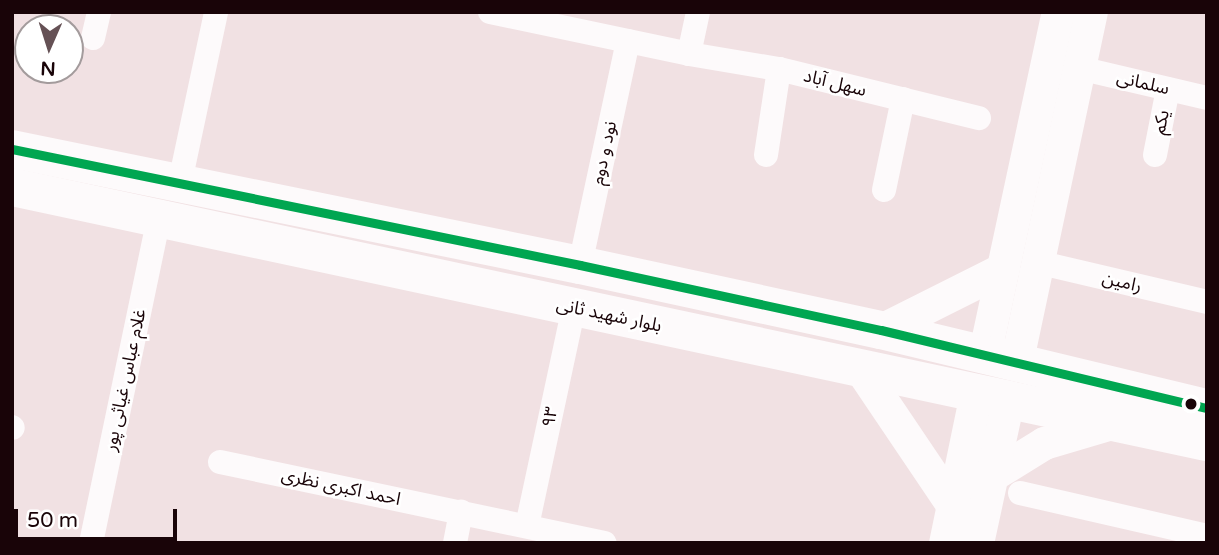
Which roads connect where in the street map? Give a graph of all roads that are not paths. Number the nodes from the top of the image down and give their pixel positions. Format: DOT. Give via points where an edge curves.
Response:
graph roads {
  1 [pos="99,12"];
  2 [pos="216,12"];
  3 [pos="490,12"];
  4 [pos="1058,12"];
  5 [pos="1091,12"];
  6 [pos="696,13"];
  7 [pos="566,20"];
  8 [pos="93,38"];
  9 [pos="628,41"];
  10 [pos="689,54"];
  11 [pos="1079,68"];
  12 [pos="779,69"];
  13 [pos="1168,89"];
  14 [pos="1207,98"];
  15 [pos="903,99"];
  16 [pos="979,118"];
  17 [pos="12,149"];
  18 [pos="766,155"];
  19 [pos="1155,155"];
  20 [pos="180,182"];
  21 [pos="12,187"];
  22 [pos="884,190"];
  23 [pos="159,218"];
  24 [pos="1037,262"];
  25 [pos="580,265"];
  26 [pos="1003,269"];
  27 [pos="1207,302"];
  28 [pos="574,307"];
  29 [pos="881,330"];
  30 [pos="860,368"];
  31 [pos="996,378"];
  32 [pos="1145,394"];
  33 [pos="1207,398"];
  34 [pos="1207,408"];
  35 [pos="1115,422"];
  36 [pos="1207,442"];
  37 [pos="220,462"];
  38 [pos="992,475"];
  39 [pos="1020,493"];
  40 [pos="953,506"];
  41 [pos="461,512"];
  42 [pos="527,526"];
  43 [pos="1207,536"];
  44 [pos="601,542"];
  45 [pos="92,543"];
  46 [pos="455,543"];
  47 [pos="945,543"];
  48 [pos="977,543"];
  1 -- 8 [label="street"];
  2 -- 20 [label="street"];
  3 -- 7 [label="street, سهل آباد"];
  4 -- 26 [label="main road"];
  5 -- 11 [label="main road"];
  6 -- 10 [label="street"];
  7 -- 9 [label="street, سهل آباد"];
  9 -- 10 [label="street, سهل آباد"];
  9 -- 25 [label="street, نود و دوم"];
  10 -- 12 [label="street, سهل آباد"];
  11 -- 13 [label="street, سلمانی"];
  11 -- 24 [label="main road"];
  12 -- 15 [label="street, سهل آباد"];
  12 -- 18 [label="street"];
  13 -- 14 [label="street, سلمانی"];
  13 -- 19 [label="street, یکم"];
  15 -- 16 [label="street, سهل آباد"];
  15 -- 22 [label="street"];
  17 -- 20 [label="main road, بلوار شهید ثانی"];
  20 -- 23 [label="main road"];
  20 -- 25 [label="main road, بلوار شهید ثانی"];
  21 -- 23 [label="main road, بلوار شهید ثانی"];
  23 -- 28 [label="main road, بلوار شهید ثانی"];
  23 -- 45 [label="street, غلام عباس غیاثی ‌پور"];
  24 -- 27 [label="street, رامین"];
  24 -- 31 [label="main road"];
  25 -- 29 [label="main road, بلوار شهید ثانی"];
  26 -- 29 [label="main road"];
  26 -- 31 [label="main road"];
  28 -- 30 [label="main road, بلوار شهید ثانی"];
  28 -- 42 [label="street, ۹۳"];
  29 -- 31 [label="main road, بلوار شهید ثانی"];
  30 -- 31 [label="main road, بلوار شهید ثانی"];
  30 -- 40 [label="main road"];
  31 -- 32 [label="main road, بلوار شهید ثانی"];
  31 -- 35 [label="main road, بلوار شهید ثانی"];
  31 -- 38 [label="main road"];
  31 -- 40 [label="main road"];
  32 -- 33 [label="main road"];
  32 -- 34 [label="main road, بلوار شهید ثانی"];
  35 -- 36 [label="main road, بلوار شهید ثانی"];
  35 -- 38 [label="main road" via="1044,443"];
  37 -- 41 [label="street, احمد اکبری نظری"];
  38 -- 48 [label="main road"];
  39 -- 43 [label="street"];
  40 -- 47 [label="main road"];
  41 -- 42 [label="street, احمد اکبری نظری"];
  41 -- 46 [label="street"];
  42 -- 44 [label="street, احمد اکبری نظری"];
}
